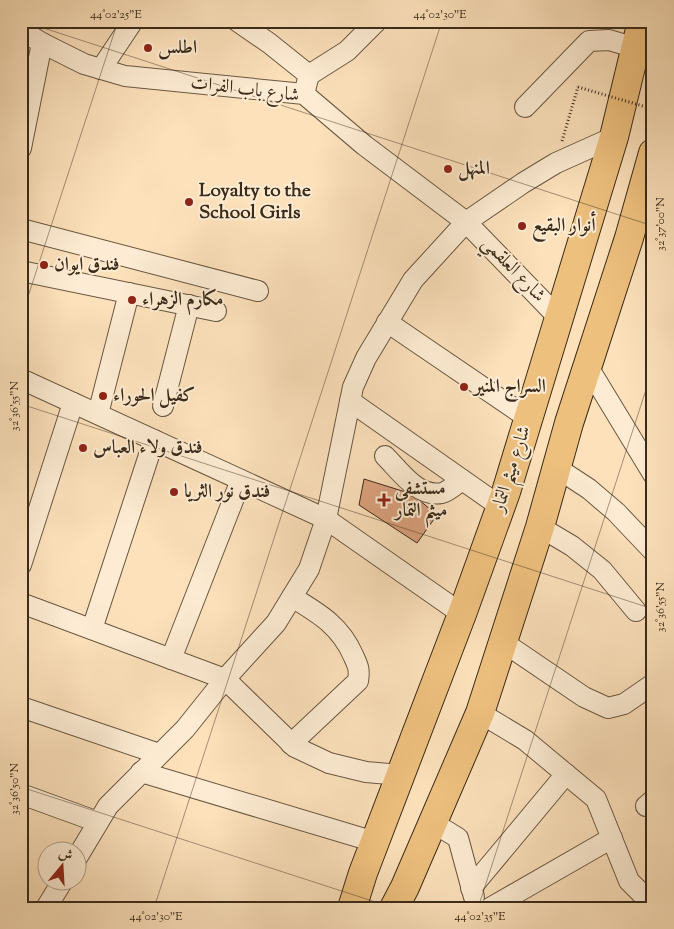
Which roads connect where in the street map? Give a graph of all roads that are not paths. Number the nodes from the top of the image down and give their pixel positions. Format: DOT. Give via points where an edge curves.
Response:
graph roads {
  1 [pos="133,21"];
  2 [pos="238,21"];
  3 [pos="363,21"];
  4 [pos="377,21"];
  5 [pos="642,21"];
  6 [pos="26,28"];
  7 [pos="42,43"];
  8 [pos="636,48"];
  9 [pos="347,51"];
  10 [pos="100,69"];
  11 [pos="306,85"];
  12 [pos="525,107"];
  13 [pos="614,137"];
  14 [pos="21,148"];
  15 [pos="653,153"];
  16 [pos="466,222"];
  17 [pos="21,229"];
  18 [pos="21,271"];
  19 [pos="258,291"];
  20 [pos="129,293"];
  21 [pos="189,305"];
  22 [pos="216,311"];
  23 [pos="560,318"];
  24 [pos="387,322"];
  25 [pos="588,367"];
  26 [pos="21,379"];
  27 [pos="350,401"];
  28 [pos="73,403"];
  29 [pos="163,406"];
  30 [pos="98,414"];
  31 [pos="526,426"];
  32 [pos="154,440"];
  33 [pos="385,456"];
  34 [pos="559,460"];
  35 [pos="653,474"];
  36 [pos="240,480"];
  37 [pos="462,480"];
  38 [pos="503,499"];
  39 [pos="543,516"];
  40 [pos="326,519"];
  41 [pos="653,551"];
  42 [pos="21,565"];
  43 [pos="292,597"];
  44 [pos="21,603"];
  45 [pos="636,612"];
  46 [pos="462,614"];
  47 [pos="92,629"];
  48 [pos="503,642"];
  49 [pos="171,659"];
  50 [pos="225,679"];
  51 [pos="653,684"];
  52 [pos="21,707"];
  53 [pos="480,713"];
  54 [pos="292,744"];
  55 [pos="159,754"];
  56 [pos="141,772"];
  57 [pos="566,774"];
  58 [pos="401,775"];
  59 [pos="21,794"];
  60 [pos="98,822"];
  61 [pos="432,822"];
  62 [pos="612,838"];
  63 [pos="86,842"];
  64 [pos="375,842"];
  65 [pos="363,873"];
  66 [pos="471,888"];
  67 [pos="56,892"];
  68 [pos="399,901"];
  69 [pos="652,906"];
  70 [pos="46,908"];
  71 [pos="344,908"];
  72 [pos="352,908"];
  73 [pos="478,908"];
  74 [pos="490,908"];
  1 -- 10 [label="street"];
  2 -- 11 [label="street" via="269,43"];
  3 -- 9 [label="street"];
  4 -- 9 [label="street"];
  5 -- 8 [label="highway, شارع ميثم التمار"];
  6 -- 7 [label="street, شارع باب الفرات"];
  7 -- 10 [label="street, شارع باب الفرات"];
  7 -- 14 [label="street"];
  8 -- 12 [label="street" via="609,40 590,41"];
  8 -- 13 [label="highway, شارع ميثم التمار"];
  9 -- 11 [label="street"];
  10 -- 11 [label="street, شارع باب الفرات" via="125,76"];
  11 -- 16 [label="street, شارع باب الفرات" via="364,145"];
  13 -- 16 [label="street" via="556,163"];
  13 -- 23 [label="highway, شارع ميثم التمار"];
  15 -- 25 [label="highway"];
  16 -- 23 [label="street, شارع العلقمي"];
  16 -- 24 [label="street" via="413,280"];
  17 -- 19 [label="street"];
  18 -- 20 [label="street"];
  20 -- 21 [label="street"];
  20 -- 30 [label="street"];
  21 -- 22 [label="street"];
  21 -- 29 [label="street"];
  23 -- 31 [label="highway, شارع ميثم التمار"];
  24 -- 27 [label="street" via="353,387"];
  24 -- 31 [label="street"];
  25 -- 34 [label="highway"];
  25 -- 35 [label="street"];
  26 -- 28 [label="street"];
  27 -- 37 [label="street"];
  27 -- 40 [label="street"];
  28 -- 30 [label="street"];
  28 -- 42 [label="street"];
  30 -- 32 [label="street"];
  31 -- 34 [label="highway" via="528,443 534,450 553,454"];
  31 -- 38 [label="highway, شارع ميثم التمار"];
  32 -- 36 [label="street"];
  32 -- 47 [label="street"];
  33 -- 37 [label="street" via="416,488 432,493 444,492"];
  34 -- 39 [label="highway"];
  34 -- 41 [label="street"];
  36 -- 40 [label="street"];
  36 -- 49 [label="street"];
  37 -- 38 [label="street"];
  38 -- 39 [label="highway" via="514,484 526,481 537,484 544,493"];
  38 -- 46 [label="highway, شارع ميثم التمار"];
  39 -- 45 [label="street" via="572,546 602,570"];
  39 -- 48 [label="highway"];
  40 -- 43 [label="street" via="309,569"];
  40 -- 46 [label="street"];
  43 -- 50 [label="street" via="276,623"];
  43 -- 54 [label="street" via="336,628 348,643 360,670 358,681"];
  44 -- 47 [label="street"];
  46 -- 58 [label="highway, شارع ميثم التمار"];
  47 -- 49 [label="street"];
  48 -- 51 [label="street" via="584,697 608,708 624,704"];
  48 -- 53 [label="highway"];
  49 -- 50 [label="street"];
  50 -- 54 [label="street"];
  50 -- 55 [label="street" via="185,729"];
  52 -- 55 [label="street"];
  53 -- 57 [label="street" via="525,740"];
  53 -- 61 [label="highway"];
  54 -- 58 [label="street" via="329,763 366,772"];
  55 -- 56 [label="street"];
  56 -- 60 [label="street" via="108,806"];
  56 -- 64 [label="street"];
  57 -- 62 [label="street" via="596,799"];
  57 -- 66 [label="street"];
  58 -- 64 [label="highway, شارع ميثم التمار"];
  59 -- 60 [label="street"];
  60 -- 63 [label="street"];
  61 -- 66 [label="street" via="458,838"];
  61 -- 68 [label="highway"];
  62 -- 69 [label="street" via="630,881"];
  62 -- 74 [label="street"];
  64 -- 65 [label="highway, شارع ميثم التمار"];
  65 -- 71 [label="highway"];
  65 -- 72 [label="highway, شارع ميثم التمار"];
  66 -- 73 [label="street"];
  67 -- 70 [label="street"];
}
